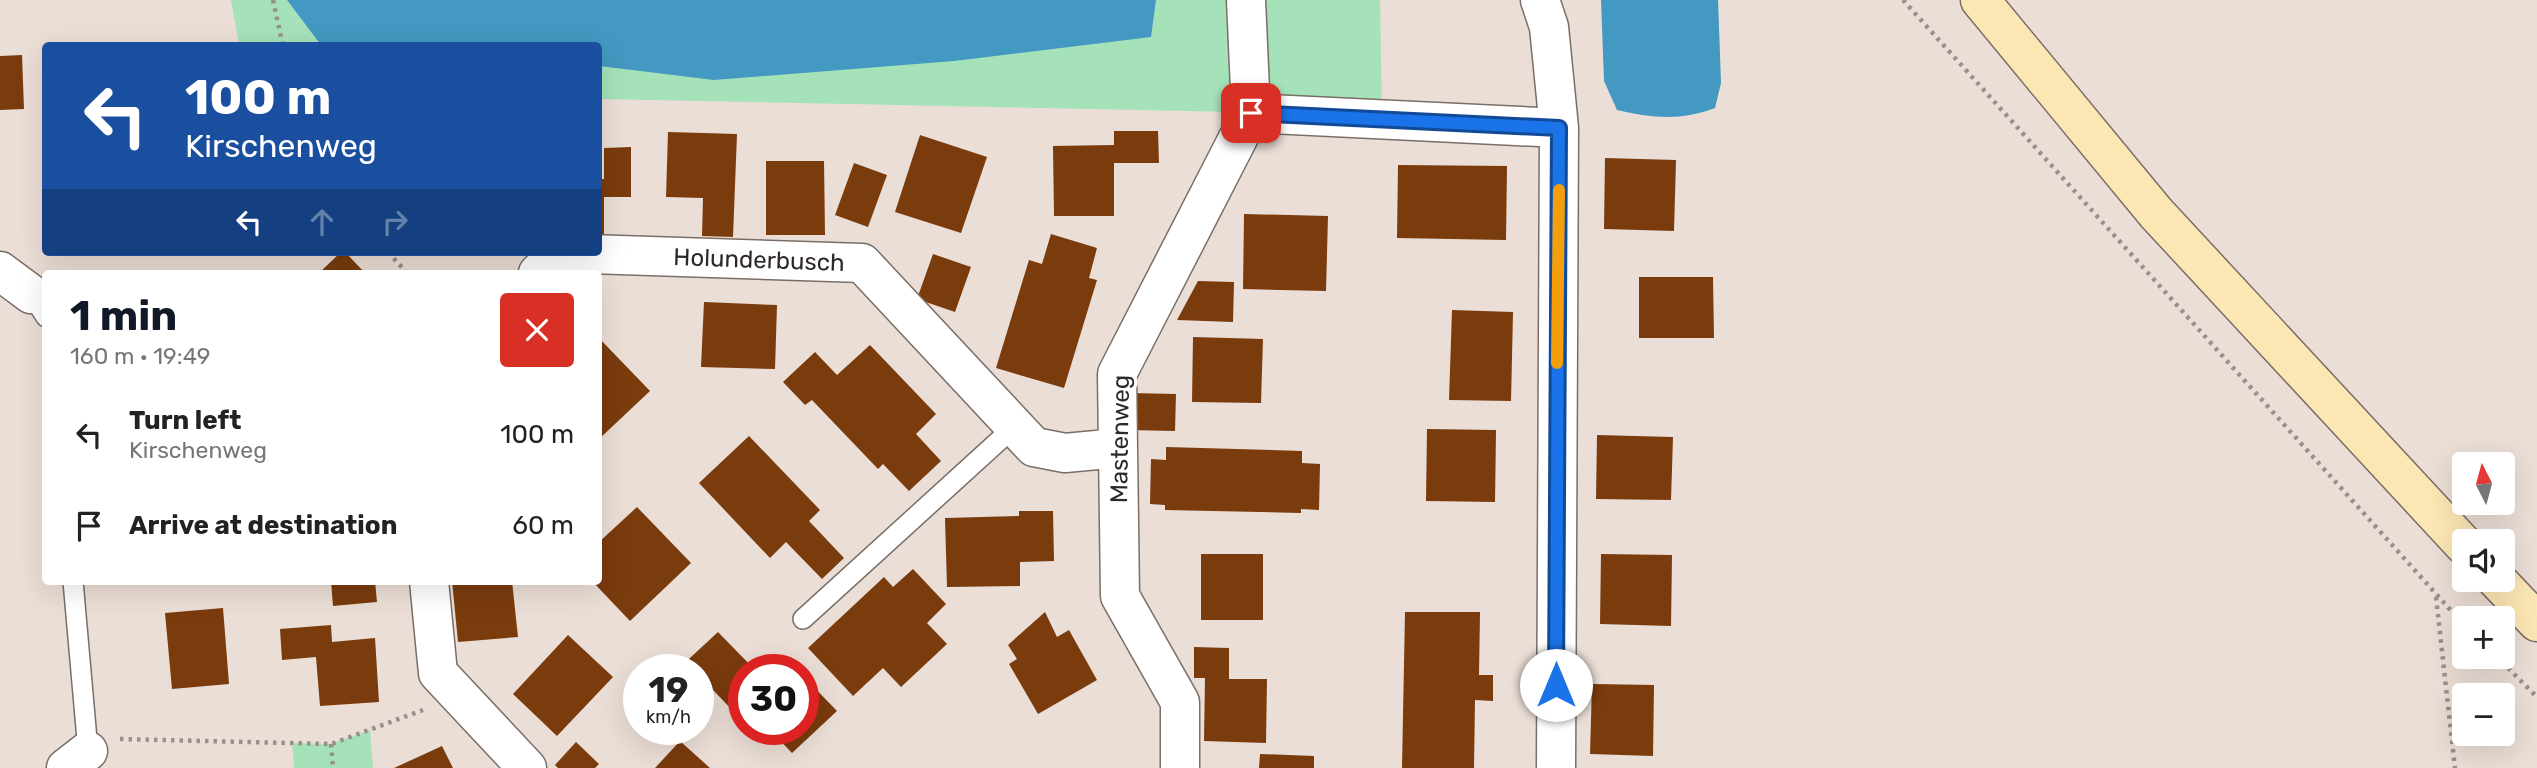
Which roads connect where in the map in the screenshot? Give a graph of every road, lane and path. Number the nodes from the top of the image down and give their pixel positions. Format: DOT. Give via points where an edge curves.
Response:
graph roads {
  1 [pos="273,0"];
  2 [pos="1246,0"];
  3 [pos="1540,0"];
  4 [pos="1903,0"];
  5 [pos="1980,0"];
  6 [pos="282,42"];
  7 [pos="1251,113"];
  8 [pos="1559,128"];
  9 [pos="602,254"];
  10 [pos="392,256"];
  11 [pos="556,256"];
  12 [pos="404,270"];
  13 [pos="541,270"];
  14 [pos="0,271"];
  15 [pos="38,306"];
  16 [pos="1014,427"];
  17 [pos="1118,448"];
  18 [pos="2452,532"];
  19 [pos="73,585"];
  20 [pos="429,585"];
  21 [pos="2509,592"];
  22 [pos="2436,597"];
  23 [pos="2452,613"];
  24 [pos="803,619"];
  25 [pos="2537,622"];
  26 [pos="2509,669"];
  27 [pos="457,697"];
  28 [pos="2537,697"];
  29 [pos="331,744"];
  30 [pos="77,759"];
  31 [pos="333,768"];
  32 [pos="527,768"];
  33 [pos="1180,768"];
  34 [pos="1556,768"];
  35 [pos="2455,768"];
  1 -- 6 [label="path"];
  2 -- 7 [label="street, Mastenweg"];
  3 -- 8 [label="street" via="1549,27"];
  4 -- 22 [label="path"];
  5 -- 18 [label="main road" via="2156,213"];
  7 -- 8 [label="street"];
  7 -- 17 [label="street, Mastenweg" via="1116,374"];
  8 -- 34 [label="street"];
  9 -- 16 [label="street, Holunderbusch" via="862,263"];
  10 -- 12 [label="path"];
  11 -- 13 [label="street, Holunderbusch"];
  14 -- 15 [label="street"];
  16 -- 17 [label="street, Holunderbusch" via="1034,447 1065,453"];
  16 -- 24 [label="lane"];
  17 -- 33 [label="street, Mastenweg" via="1120,596 1180,702"];
  19 -- 30 [label="lane"];
  20 -- 27 [label="street" via="438,673"];
  21 -- 25 [label="main road"];
  22 -- 23 [label="path"];
  22 -- 35 [label="path"];
  26 -- 28 [label="path"];
  27 -- 29 [label="path"];
  27 -- 32 [label="street"];
  29 -- 30 [label="path" via="126,736"];
  29 -- 31 [label="path"];
}
